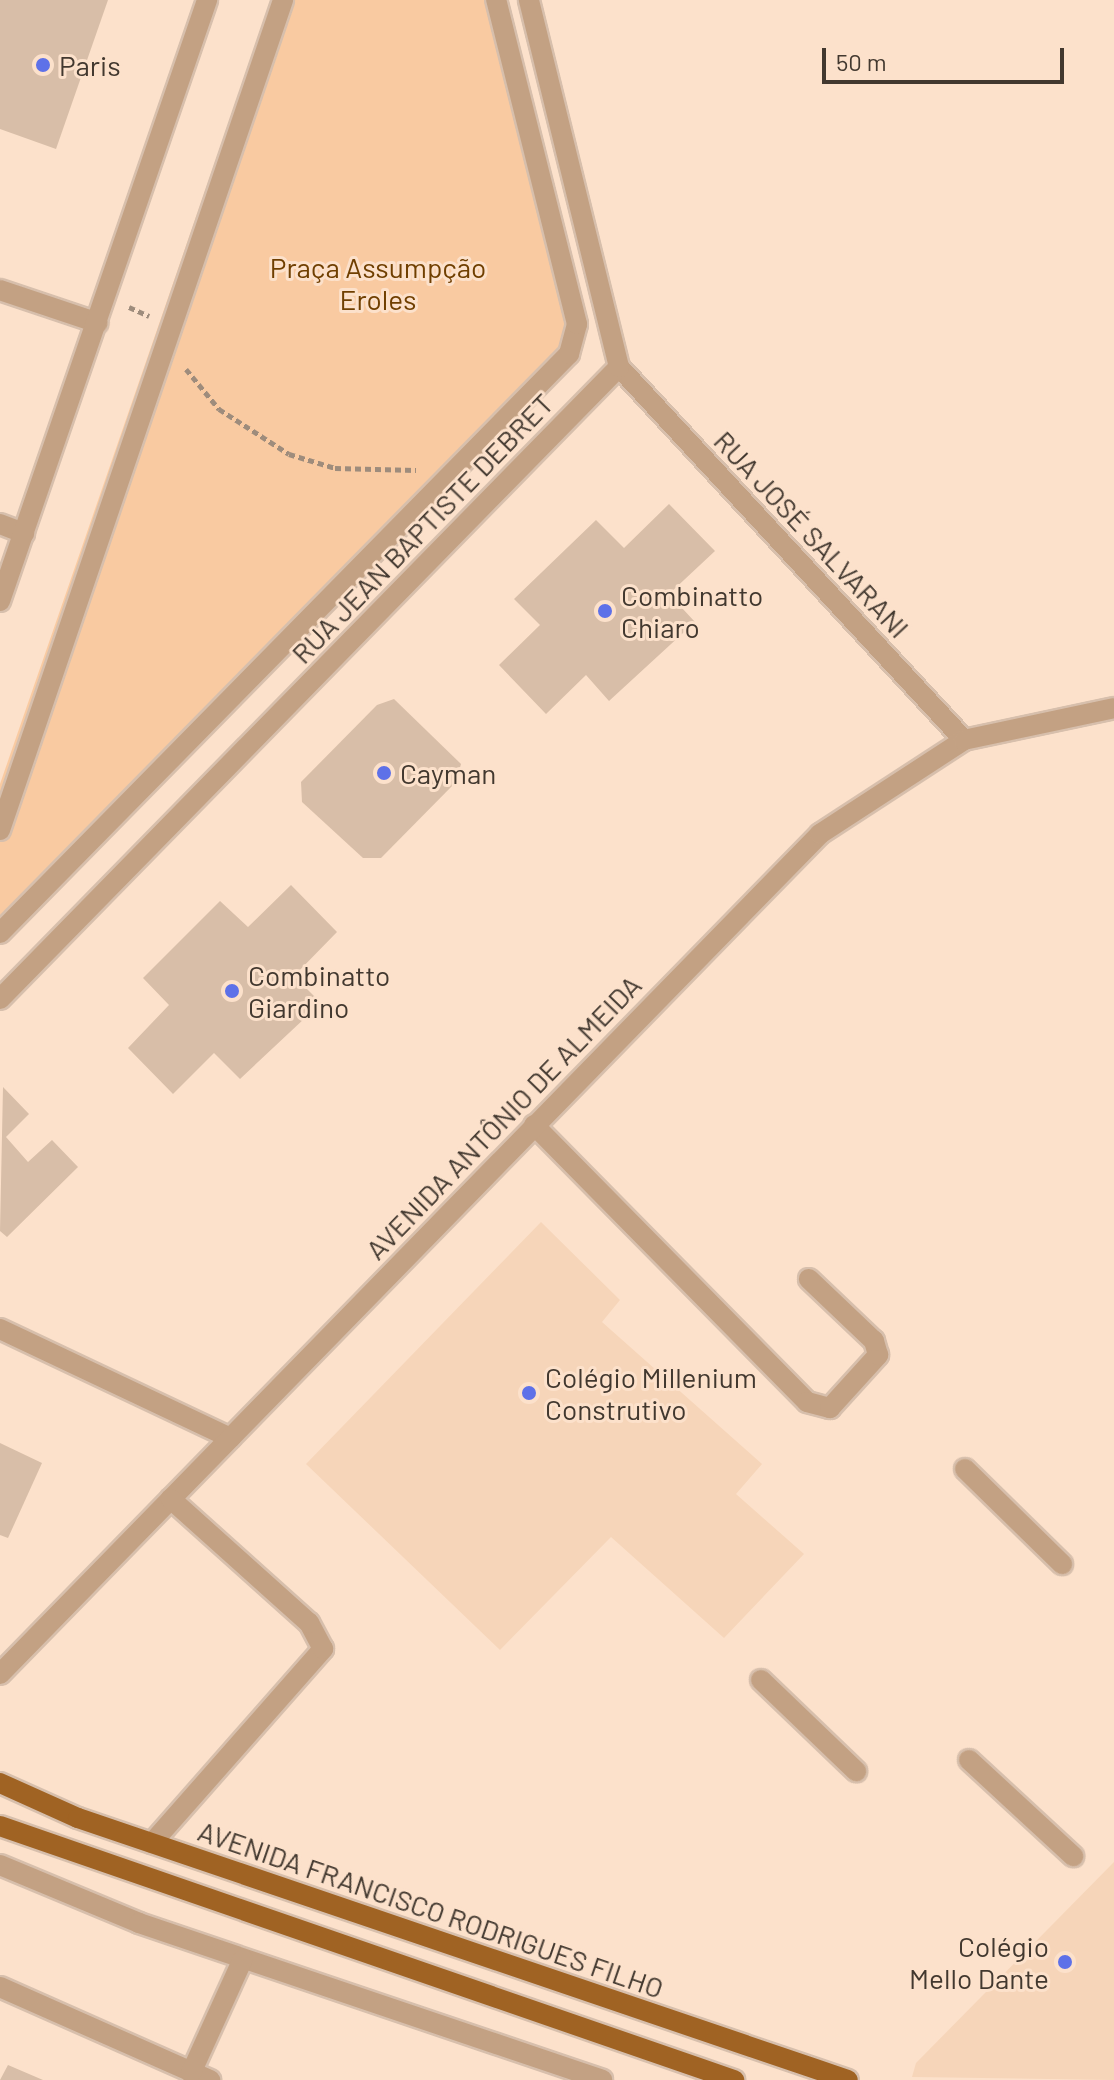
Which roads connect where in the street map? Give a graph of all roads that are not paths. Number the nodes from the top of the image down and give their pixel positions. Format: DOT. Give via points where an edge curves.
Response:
graph roads {
  1 [pos="207,0"];
  2 [pos="283,0"];
  3 [pos="496,0"];
  4 [pos="529,0"];
  5 [pos="0,290"];
  6 [pos="98,323"];
  7 [pos="619,367"];
  8 [pos="0,524"];
  9 [pos="24,533"];
  10 [pos="0,601"];
  11 [pos="1114,708"];
  12 [pos="964,740"];
  13 [pos="0,830"];
  14 [pos="0,933"];
  15 [pos="0,999"];
  16 [pos="534,1125"];
  17 [pos="809,1279"];
  18 [pos="0,1329"];
  19 [pos="231,1438"];
  20 [pos="965,1469"];
  21 [pos="171,1499"];
  22 [pos="1062,1564"];
  23 [pos="0,1674"];
  24 [pos="761,1680"];
  25 [pos="969,1760"];
  26 [pos="856,1771"];
  27 [pos="0,1783"];
  28 [pos="0,1826"];
  29 [pos="152,1843"];
  30 [pos="1073,1856"];
  31 [pos="0,1865"];
  32 [pos="243,1959"];
  33 [pos="0,1987"];
  34 [pos="201,2076"];
  35 [pos="602,2080"];
  36 [pos="734,2080"];
  37 [pos="848,2080"];
  1 -- 6 [label="street"];
  2 -- 13 [label="street"];
  3 -- 14 [label="street" via="577,324 569,354"];
  4 -- 7 [label="street"];
  5 -- 6 [label="street"];
  6 -- 9 [label="street"];
  7 -- 12 [label="street, RUA JOSÉ SALVARANI"];
  7 -- 15 [label="street, RUA JEAN BAPTISTE DEBRET"];
  8 -- 9 [label="street"];
  9 -- 10 [label="street"];
  11 -- 12 [label="street, AVENIDA ANTÔNIO DE ALMEIDA"];
  12 -- 16 [label="street, AVENIDA ANTÔNIO DE ALMEIDA" via="820,834"];
  16 -- 17 [label="street" via="807,1402 830,1408 878,1355 874,1341"];
  16 -- 19 [label="street, AVENIDA ANTÔNIO DE ALMEIDA"];
  18 -- 19 [label="street"];
  19 -- 21 [label="street, AVENIDA ANTÔNIO DE ALMEIDA"];
  20 -- 22 [label="street"];
  21 -- 23 [label="street, AVENIDA ANTÔNIO DE ALMEIDA"];
  21 -- 29 [label="street" via="309,1623 323,1649"];
  24 -- 26 [label="street"];
  25 -- 30 [label="street"];
  27 -- 29 [label="main road, AVENIDA FRANCISCO RODRIGUES FILHO"];
  28 -- 36 [label="main road"];
  29 -- 37 [label="main road, AVENIDA FRANCISCO RODRIGUES FILHO"];
  31 -- 32 [label="street"];
  32 -- 34 [label="street"];
  32 -- 35 [label="street"];
  33 -- 34 [label="street"];
}
